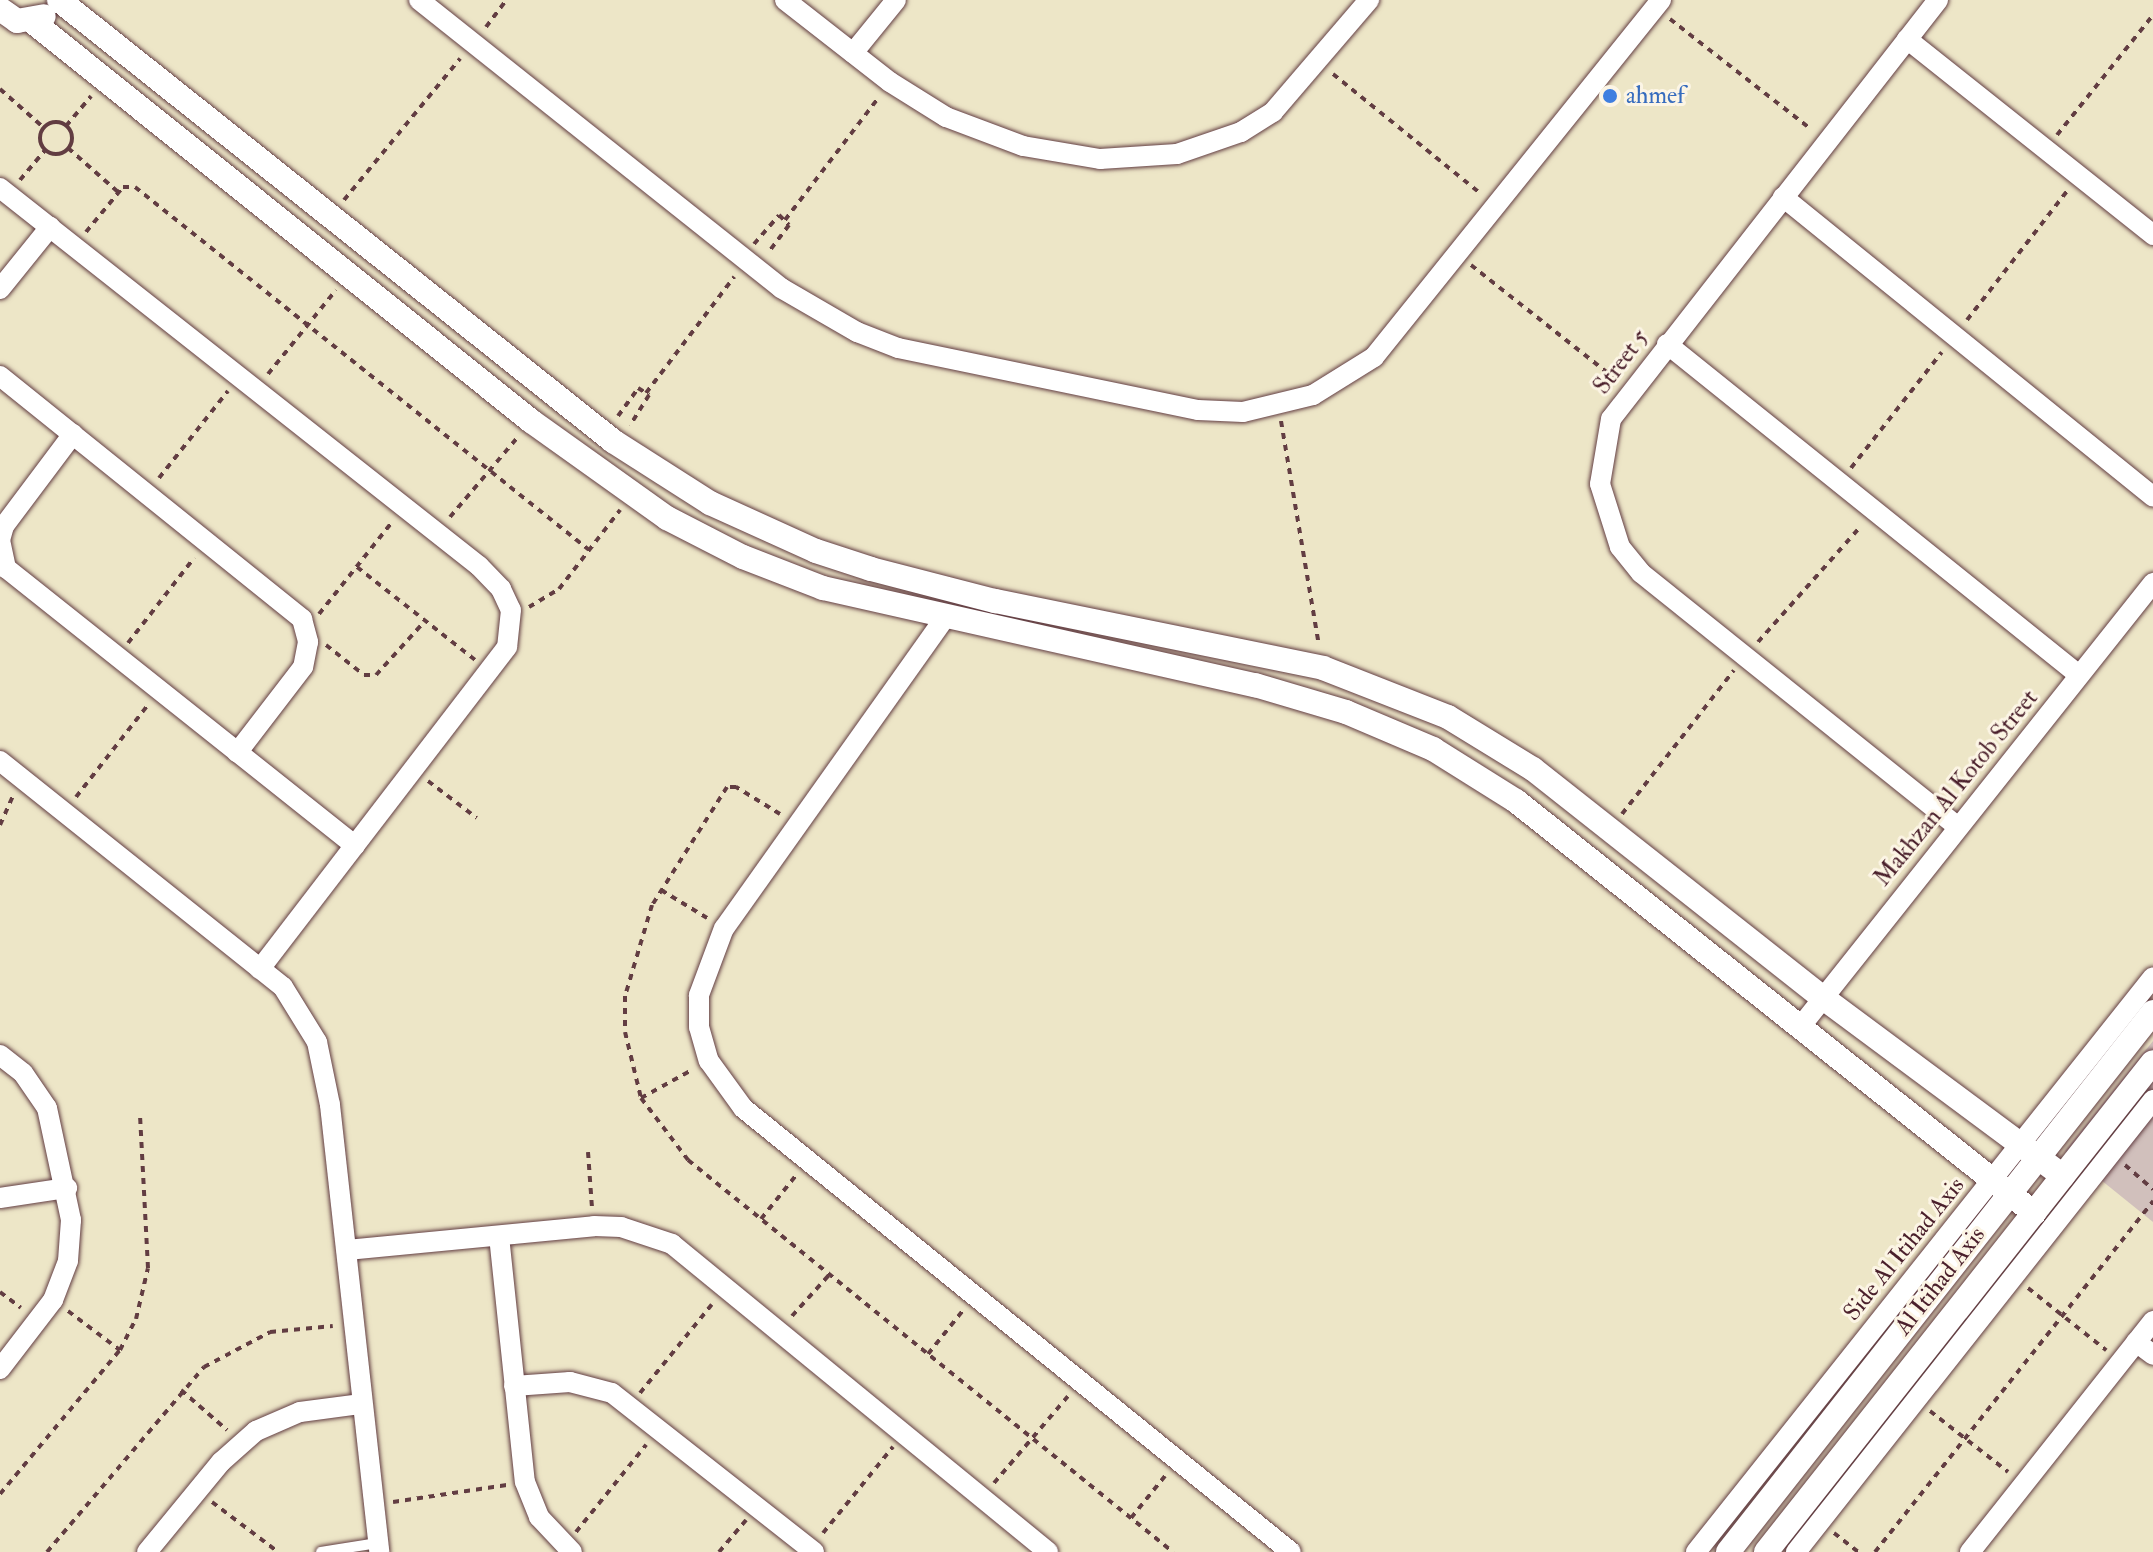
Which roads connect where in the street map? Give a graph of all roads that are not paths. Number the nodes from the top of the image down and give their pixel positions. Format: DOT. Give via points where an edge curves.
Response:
graph roads {
  1 [pos="57,0"];
  2 [pos="419,0"];
  3 [pos="785,0"];
  4 [pos="896,0"];
  5 [pos="1369,0"];
  6 [pos="1938,0"];
  7 [pos="1658,4"];
  8 [pos="1,14"];
  9 [pos="33,22"];
  10 [pos="1907,39"];
  11 [pos="853,53"];
  12 [pos="4,191"];
  13 [pos="1783,197"];
  14 [pos="50,227"];
  15 [pos="2153,235"];
  16 [pos="0,289"];
  17 [pos="1667,344"];
  18 [pos="0,376"];
  19 [pos="73,434"];
  20 [pos="2153,497"];
  21 [pos="2153,583"];
  22 [pos="944,619"];
  23 [pos="2079,675"];
  24 [pos="237,753"];
  25 [pos="0,761"];
  26 [pos="1958,827"];
  27 [pos="355,846"];
  28 [pos="260,969"];
  29 [pos="2153,977"];
  30 [pos="1822,997"];
  31 [pos="2153,1012"];
  32 [pos="1801,1026"];
  33 [pos="0,1055"];
  34 [pos="2153,1062"];
  35 [pos="2153,1100"];
  36 [pos="2028,1152"];
  37 [pos="2063,1176"];
  38 [pos="2001,1186"];
  39 [pos="67,1188"];
  40 [pos="0,1198"];
  41 [pos="2034,1213"];
  42 [pos="499,1236"];
  43 [pos="347,1250"];
  44 [pos="2153,1321"];
  45 [pos="2136,1342"];
  46 [pos="2153,1355"];
  47 [pos="0,1369"];
  48 [pos="514,1386"];
  49 [pos="361,1404"];
  50 [pos="378,1547"];
  51 [pos="569,1549"];
  52 [pos="812,1550"];
  53 [pos="147,1552"];
  54 [pos="321,1552"];
  55 [pos="1048,1552"];
  56 [pos="1291,1552"];
  57 [pos="1696,1552"];
  58 [pos="1728,1552"];
  59 [pos="1766,1552"];
  60 [pos="1796,1552"];
  61 [pos="1970,1552"];
  1 -- 9 [label="street"];
  1 -- 30 [label="street" via="611,439 710,503 762,529 871,569 995,601 1323,668 1448,717 1533,769"];
  2 -- 7 [label="street" via="748,263 818,311 898,348 1198,410 1279,406 1335,384 1374,357"];
  3 -- 11 [label="street"];
  4 -- 11 [label="street"];
  5 -- 11 [label="street" via="1273,112 1241,132 1177,154 1139,159 1062,154 986,135 890,82"];
  6 -- 10 [label="street, Street 5"];
  8 -- 9 [label="street"];
  9 -- 22 [label="street" via="631,495 704,539 784,575"];
  10 -- 13 [label="street, Street 5"];
  10 -- 15 [label="street"];
  12 -- 14 [label="street"];
  13 -- 17 [label="street, Street 5"];
  13 -- 20 [label="street"];
  14 -- 16 [label="street"];
  14 -- 27 [label="street" via="438,533 493,579 511,610 507,647"];
  17 -- 23 [label="street"];
  17 -- 26 [label="street, Street 5" via="1611,419 1602,451 1602,495 1620,547 1641,573"];
  18 -- 19 [label="street"];
  19 -- 24 [label="street" via="294,609 306,630 303,667"];
  19 -- 24 [label="street" via="12,512 4,526 1,555 15,579"];
  21 -- 23 [label="street, Makhzan Al Kotob Street"];
  22 -- 32 [label="street" via="1270,689 1346,712 1433,749 1516,801"];
  22 -- 56 [label="street" via="724,928 699,995 699,1027 709,1061 743,1108"];
  23 -- 26 [label="street, Makhzan Al Kotob Street"];
  24 -- 27 [label="street"];
  25 -- 28 [label="street"];
  26 -- 30 [label="street, Makhzan Al Kotob Street"];
  27 -- 28 [label="street"];
  28 -- 43 [label="street" via="283,987 317,1042"];
  29 -- 36 [label="street"];
  30 -- 32 [label="street, Makhzan Al Kotob Street"];
  30 -- 36 [label="street"];
  31 -- 36 [label="street, Al Itihad Axis"];
  32 -- 38 [label="street"];
  33 -- 39 [label="street" via="23,1073 47,1108"];
  34 -- 37 [label="street, Al Itihad Axis"];
  35 -- 60 [label="street"];
  36 -- 37 [label="street"];
  36 -- 38 [label="street, Al Itihad Axis"];
  37 -- 41 [label="street, Al Itihad Axis"];
  38 -- 41 [label="street"];
  38 -- 57 [label="street, Side Al Itihad Axis"];
  38 -- 58 [label="street, Al Itihad Axis"];
  39 -- 40 [label="street"];
  39 -- 47 [label="street" via="71,1241 53,1300"];
  41 -- 59 [label="street, Al Itihad Axis"];
  42 -- 43 [label="street"];
  42 -- 48 [label="street"];
  42 -- 55 [label="street" via="621,1227 672,1244"];
  43 -- 49 [label="street"];
  44 -- 45 [label="street"];
  45 -- 46 [label="street"];
  45 -- 61 [label="street"];
  48 -- 51 [label="street" via="525,1482 539,1517"];
  48 -- 52 [label="street" via="591,1386 630,1404"];
  49 -- 50 [label="street"];
  49 -- 53 [label="street" via="277,1419 241,1442"];
  50 -- 54 [label="lane"];
}
